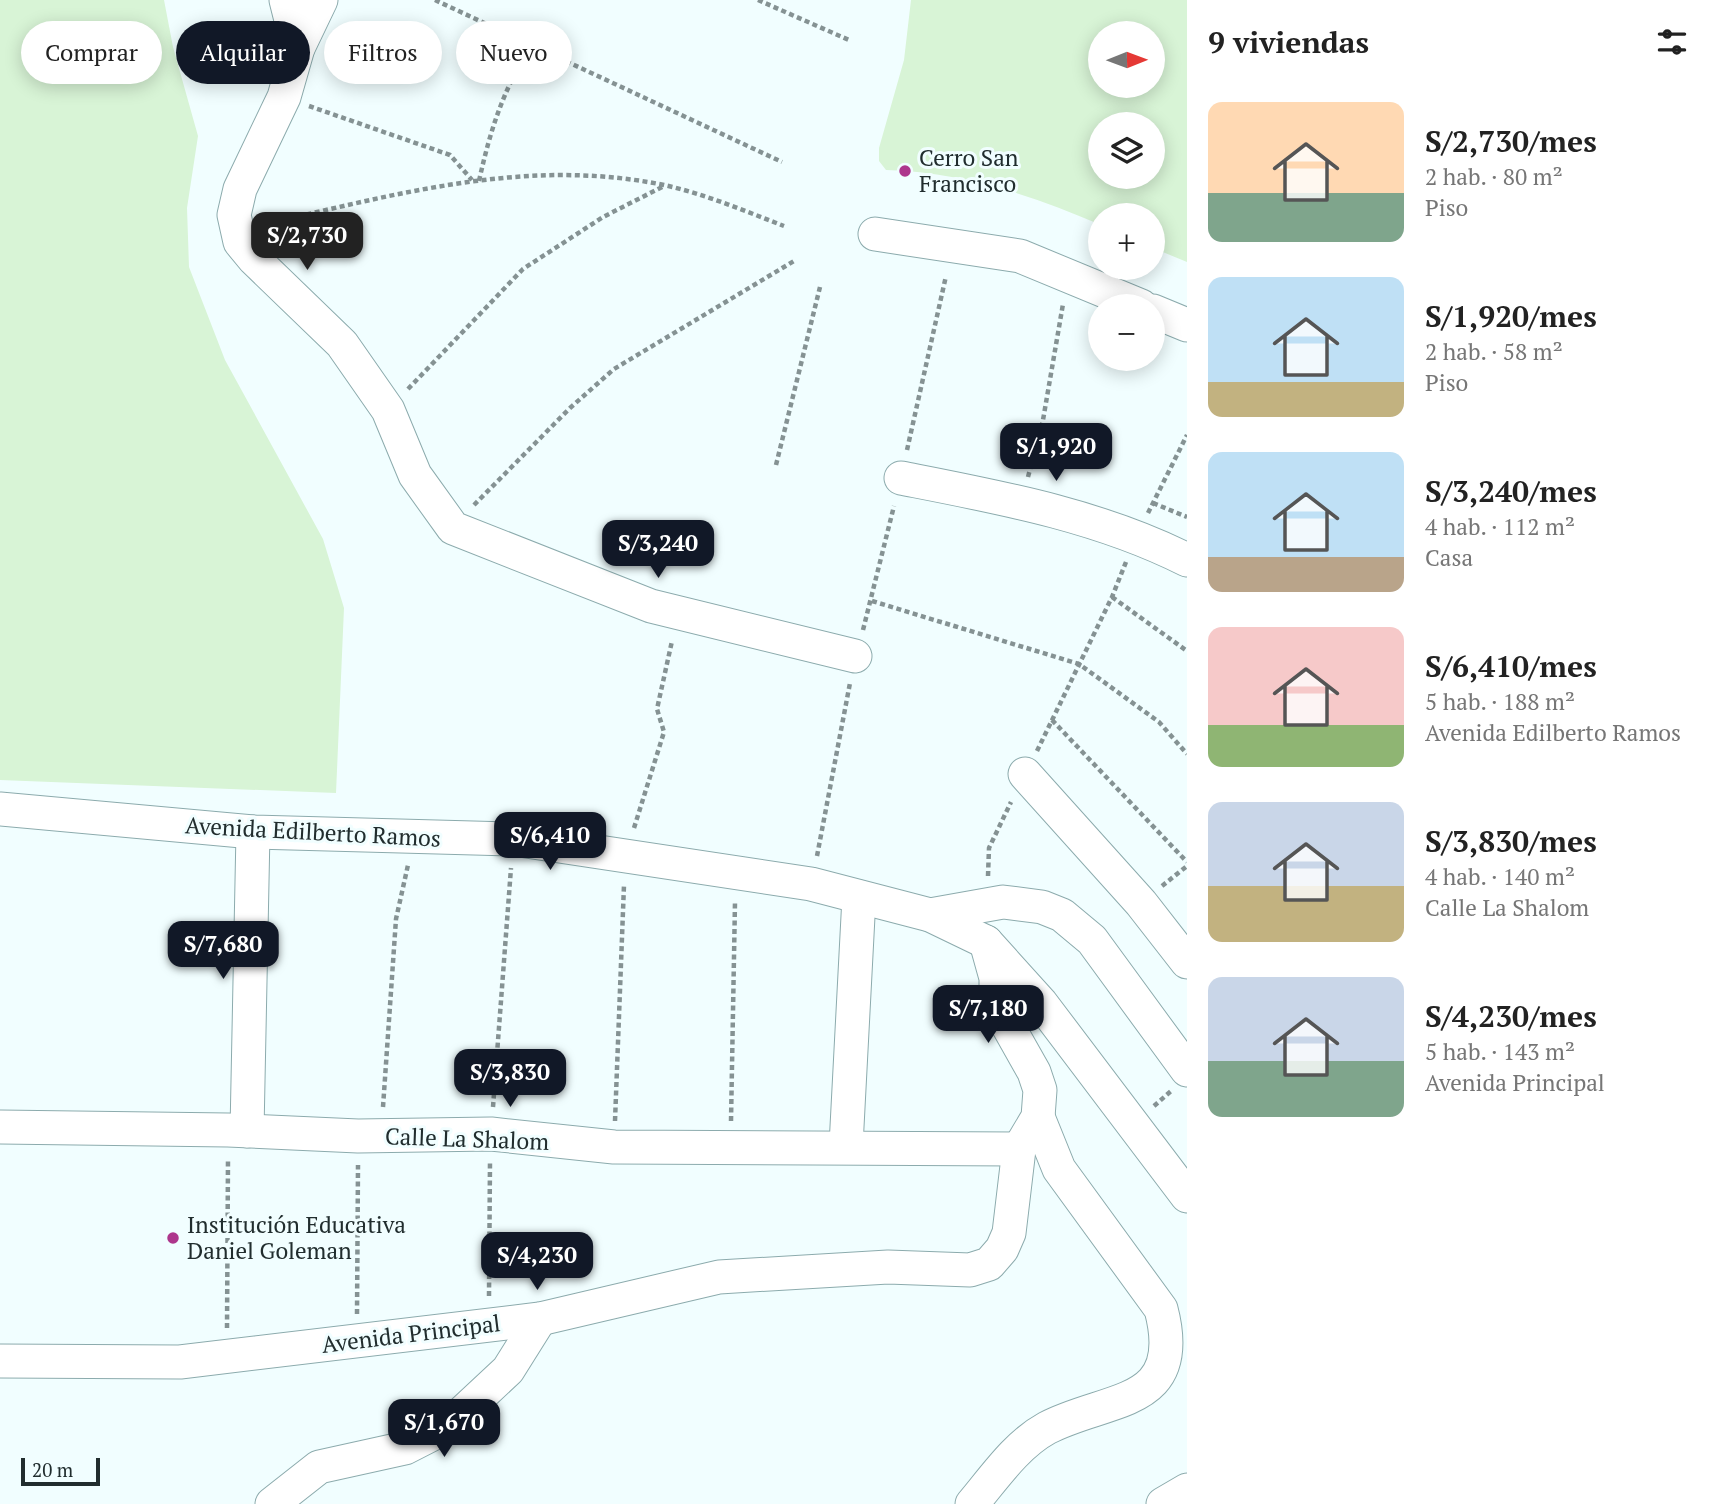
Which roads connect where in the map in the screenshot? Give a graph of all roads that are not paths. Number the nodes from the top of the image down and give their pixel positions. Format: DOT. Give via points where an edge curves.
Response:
graph roads {
  1 [pos="286,0"];
  2 [pos="321,0"];
  3 [pos="291,21"];
  4 [pos="310,23"];
  5 [pos="288,84"];
  6 [pos="875,234"];
  7 [pos="1113,294"];
  8 [pos="1165,316"];
  9 [pos="1187,325"];
  10 [pos="901,478"];
  11 [pos="1187,560"];
  12 [pos="855,656"];
  13 [pos="1026,774"];
  14 [pos="0,809"];
  15 [pos="253,832"];
  16 [pos="859,897"];
  17 [pos="930,915"];
  18 [pos="986,942"];
  19 [pos="1187,962"];
  20 [pos="1182,1078"];
  21 [pos="1038,1117"];
  22 [pos="0,1127"];
  23 [pos="238,1130"];
  24 [pos="846,1146"];
  25 [pos="1018,1149"];
  26 [pos="1187,1196"];
  27 [pos="540,1319"];
  28 [pos="0,1361"];
  29 [pos="1187,1490"];
  30 [pos="272,1504"];
  31 [pos="972,1504"];
  32 [pos="1163,1504"];
  1 -- 3 [label="street"];
  2 -- 4 [label="street"];
  5 -- 12 [label="street" via="240,189 234,215 240,242 342,344 388,410 415,475 453,528 651,606"];
  6 -- 7 [label="street" via="1020,256"];
  8 -- 9 [label="street"];
  10 -- 11 [label="street" via="1022,502 1136,537"];
  13 -- 19 [label="street"];
  14 -- 15 [label="street, Avenida Edilberto Ramos"];
  15 -- 16 [label="street, Avenida Edilberto Ramos" via="513,839 811,884"];
  15 -- 23 [label="street"];
  16 -- 17 [label="street, Avenida Edilberto Ramos"];
  16 -- 24 [label="street"];
  17 -- 18 [label="street, Avenida Edilberto Ramos"];
  17 -- 20 [label="street" via="1003,902 1042,907 1062,915 1092,940"];
  18 -- 21 [label="street" via="996,978 996,998 1040,1090"];
  18 -- 26 [label="street, Avenida Edilberto Ramos" via="1041,1003"];
  21 -- 25 [label="street"];
  21 -- 31 [label="street" via="1059,1169 1161,1309 1168,1337 1164,1364 1149,1386 1127,1401 1048,1428 1024,1445"];
  22 -- 23 [label="street, Calle La Shalom"];
  23 -- 24 [label="street, Calle La Shalom" via="369,1136 491,1134 614,1147"];
  24 -- 25 [label="street, Calle La Shalom"];
  25 -- 27 [label="street, Avenida Principal" via="1009,1233 989,1264 970,1270 888,1267 719,1277"];
  27 -- 28 [label="street, Avenida Principal" via="180,1362"];
  27 -- 30 [label="street" via="508,1370 449,1426 405,1448 319,1467"];
  29 -- 32 [label="street"];
}
